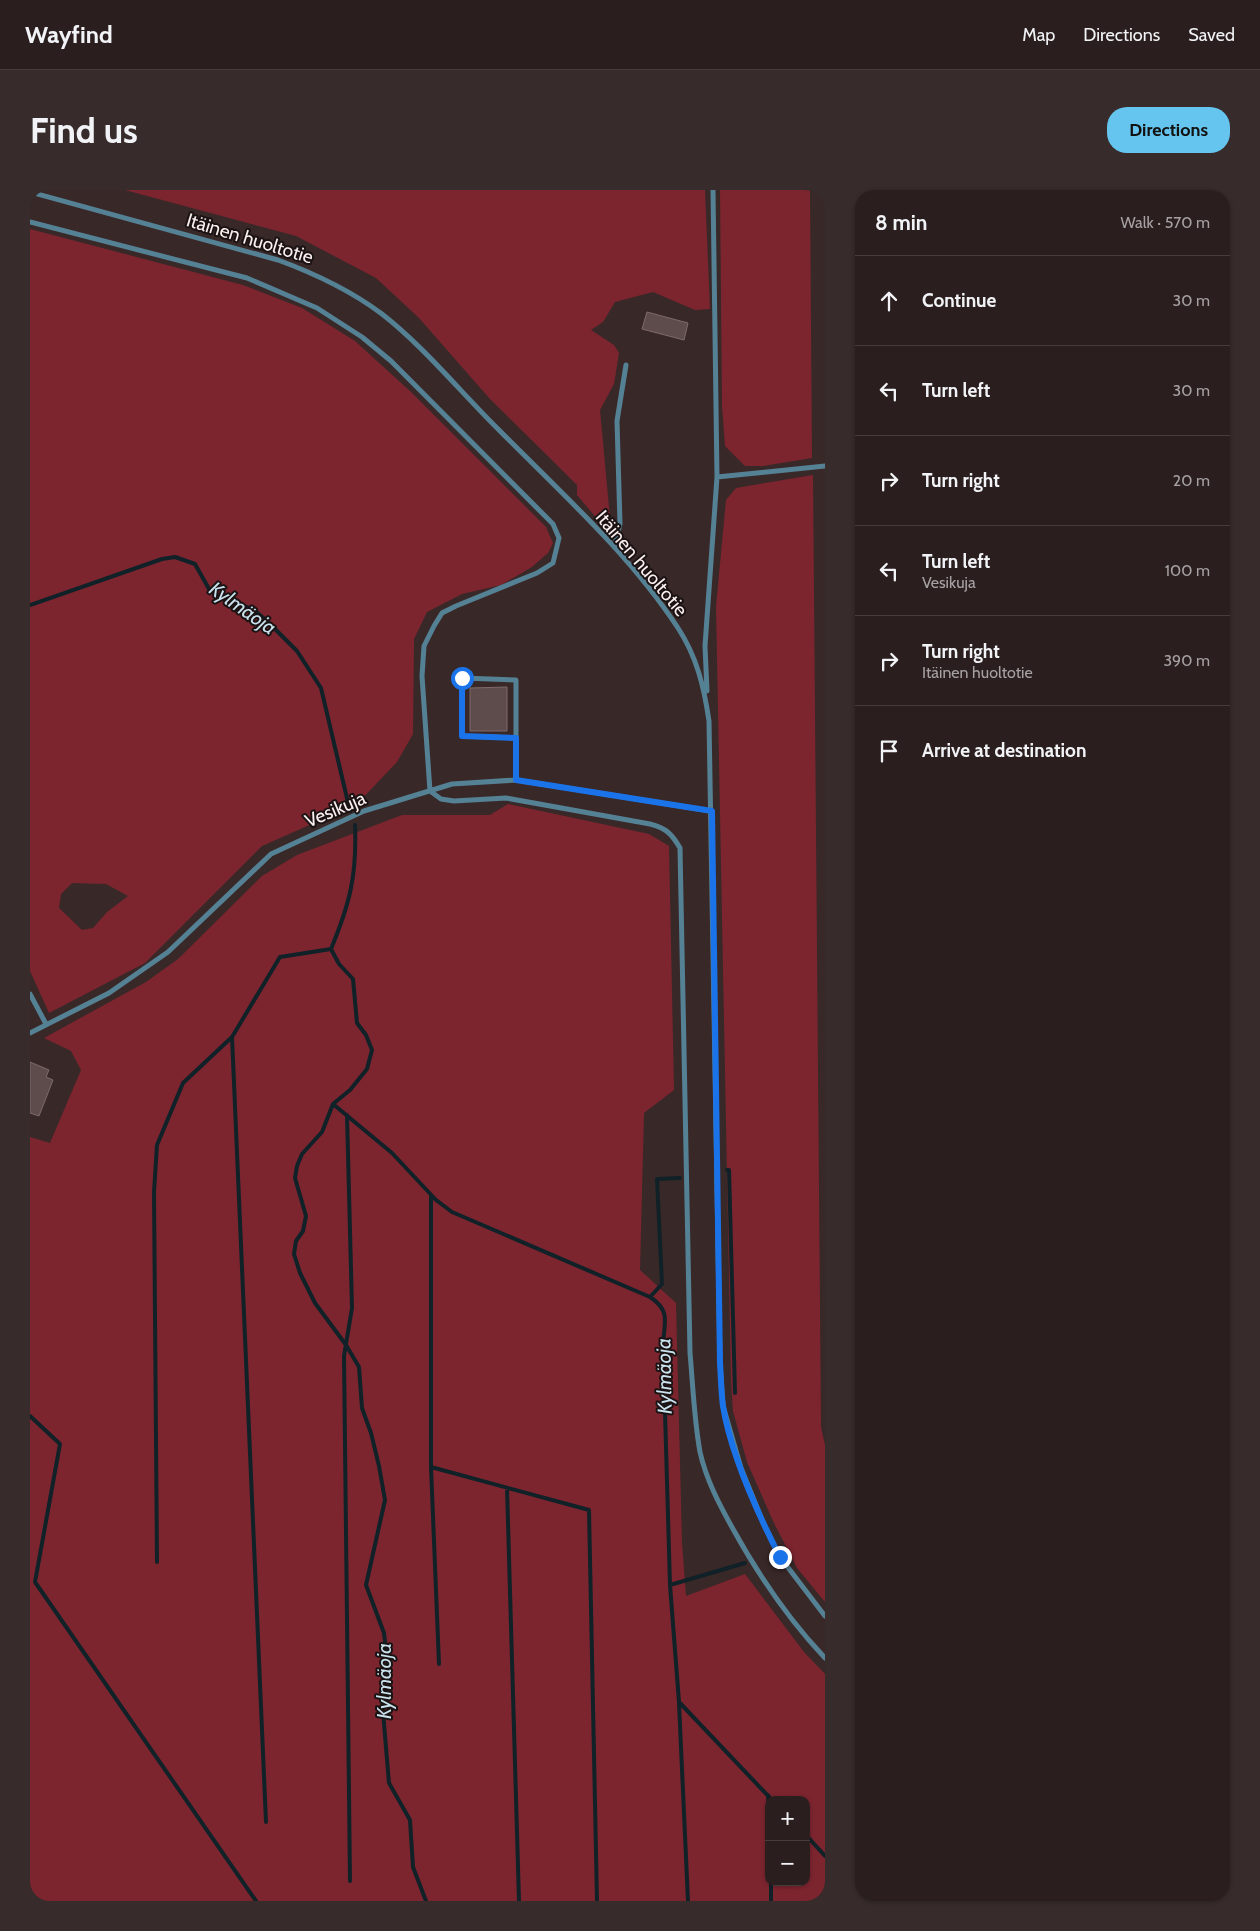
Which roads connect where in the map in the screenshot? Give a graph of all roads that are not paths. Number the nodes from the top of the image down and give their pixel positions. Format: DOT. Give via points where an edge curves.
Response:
graph roads {
  1 [pos="713,190"];
  2 [pos="30,192"];
  3 [pos="30,222"];
  4 [pos="626,365"];
  5 [pos="825,466"];
  6 [pos="717,477"];
  7 [pos="614,547"];
  8 [pos="709,721"];
  9 [pos="516,738"];
  10 [pos="516,780"];
  11 [pos="430,791"];
  12 [pos="712,811"];
  13 [pos="30,994"];
  14 [pos="46,1024"];
  15 [pos="30,1033"];
  16 [pos="825,1616"];
  17 [pos="825,1658"];
  1 -- 6 [label="lane"];
  2 -- 7 [label="lane, Itäinen huoltotie" via="278,260 345,289 402,331"];
  3 -- 11 [label="lane" via="247,278 317,308 392,361 553,524 559,538 553,563 442,614 424,646 422,676"];
  4 -- 7 [label="lane" via="617,421 620,524"];
  5 -- 6 [label="lane"];
  6 -- 8 [label="lane" via="705,646"];
  7 -- 8 [label="lane, Itäinen huoltotie" via="678,628 703,682"];
  8 -- 12 [label="lane, Itäinen huoltotie"];
  9 -- 9 [label="lane" via="516,680 462,678 462,736"];
  9 -- 10 [label="lane"];
  10 -- 11 [label="lane, Vesikuja" via="452,784"];
  10 -- 12 [label="lane, Vesikuja"];
  11 -- 14 [label="lane, Vesikuja" via="364,811 271,854 168,952 109,992"];
  11 -- 17 [label="lane" via="441,799 454,801 506,798 650,824 673,835 680,848 690,1353 696,1429 715,1496 755,1570 782,1609"];
  12 -- 16 [label="lane, Itäinen huoltotie" via="723,1406 740,1468 765,1527 780,1557"];
  13 -- 14 [label="lane"];
  14 -- 15 [label="lane, Vesikuja"];
}
